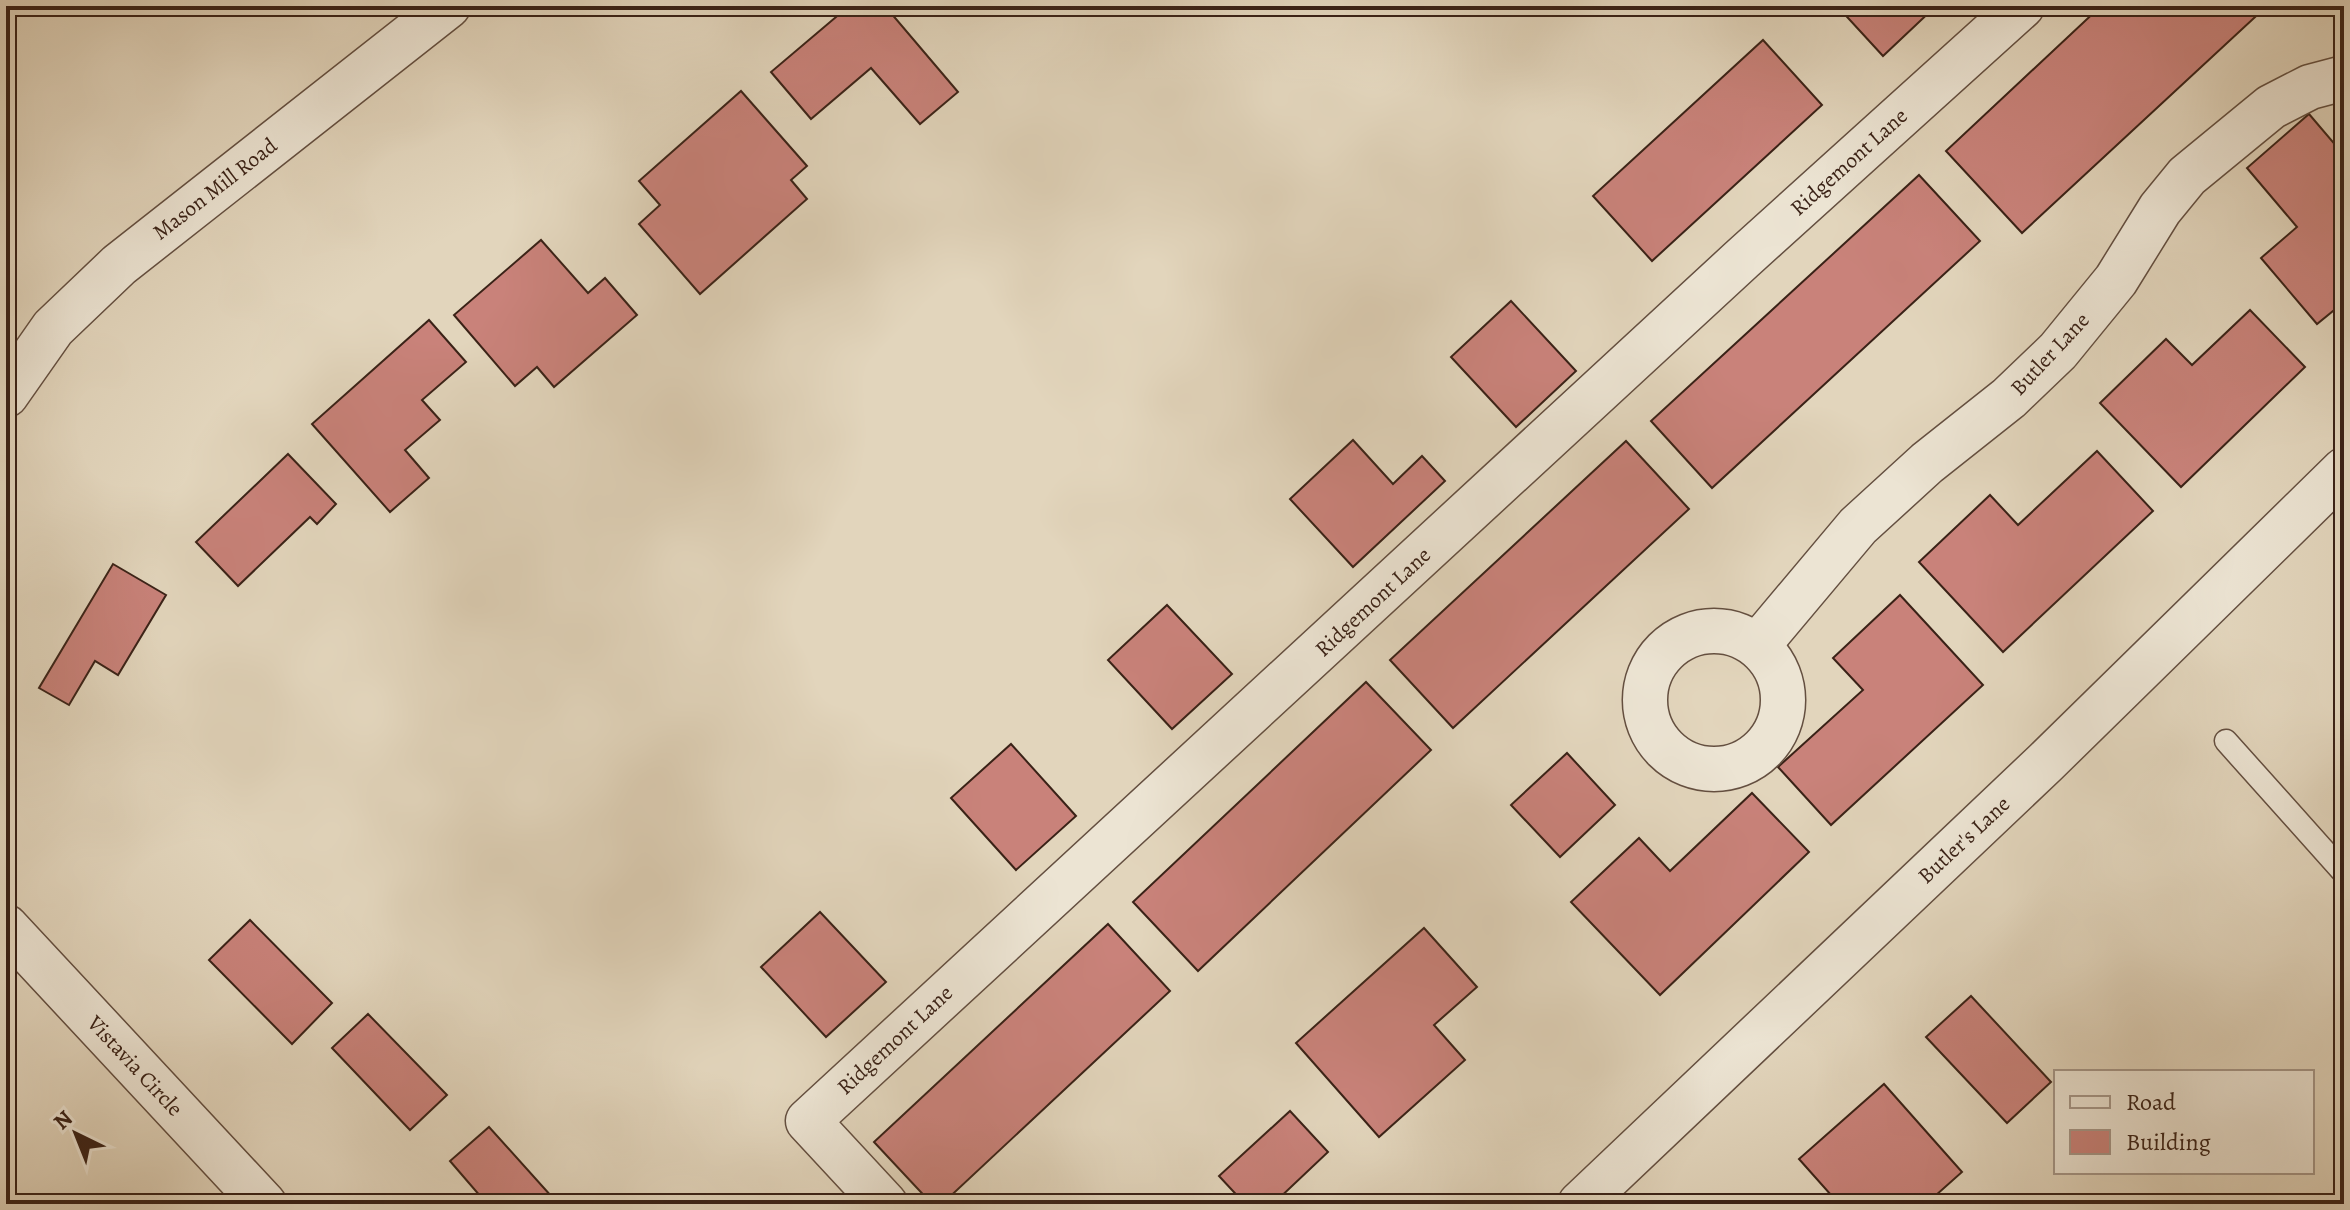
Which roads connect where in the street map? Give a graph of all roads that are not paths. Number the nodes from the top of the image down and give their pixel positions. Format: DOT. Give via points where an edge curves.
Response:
graph roads {
  1 [pos="448,6"];
  2 [pos="2022,6"];
  3 [pos="2344,78"];
  4 [pos="6,395"];
  5 [pos="2344,470"];
  6 [pos="1758,645"];
  7 [pos="2226,741"];
  8 [pos="2344,873"];
  9 [pos="6,927"];
  10 [pos="264,1204"];
  11 [pos="885,1204"];
  12 [pos="1580,1204"];
  1 -- 4 [label="street, Mason Mill Road" via="119,265 53,328"];
  2 -- 11 [label="street, Ridgemont Lane" via="808,1121"];
  3 -- 6 [label="street, Butler Lane" via="2310,87 2271,107 2187,176 2116,280 2058,351 1858,526"];
  5 -- 12 [label="street, Butler's Lane" via="2046,762"];
  7 -- 8 [label="lane"];
  9 -- 10 [label="street, Vistavia Circle"];
}
